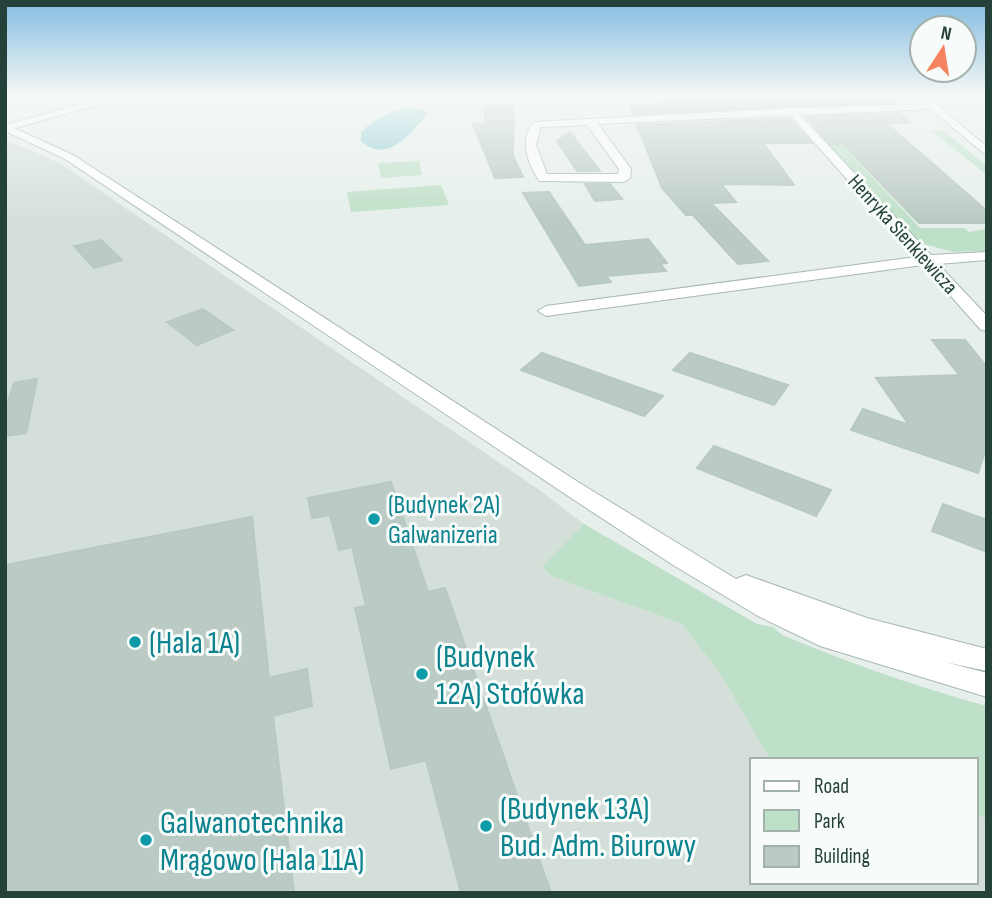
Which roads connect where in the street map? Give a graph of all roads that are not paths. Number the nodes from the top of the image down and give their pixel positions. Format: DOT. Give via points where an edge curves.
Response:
graph roads {
  1 [pos="25,136"];
  2 [pos="531,136"];
  3 [pos="601,136"];
  4 [pos="814,136"];
  5 [pos="967,136"];
  6 [pos="987,153"];
  7 [pos="987,256"];
  8 [pos="926,260"];
  9 [pos="546,311"];
  10 [pos="987,326"];
  11 [pos="682,559"];
  12 [pos="987,660"];
  13 [pos="987,685"];
  1 -- 11 [label="street" via="69,157"];
  2 -- 3 [label="street" via="530,152 543,178 624,178 625,169"];
  4 -- 8 [label="street, Henryka Sienkiewicza"];
  5 -- 6 [label="street"];
  7 -- 8 [label="street"];
  8 -- 9 [label="street"];
  8 -- 10 [label="street, Henryka Sienkiewicza"];
  11 -- 12 [label="street" via="818,613"];
  11 -- 13 [label="street" via="767,609 830,638"];
}
